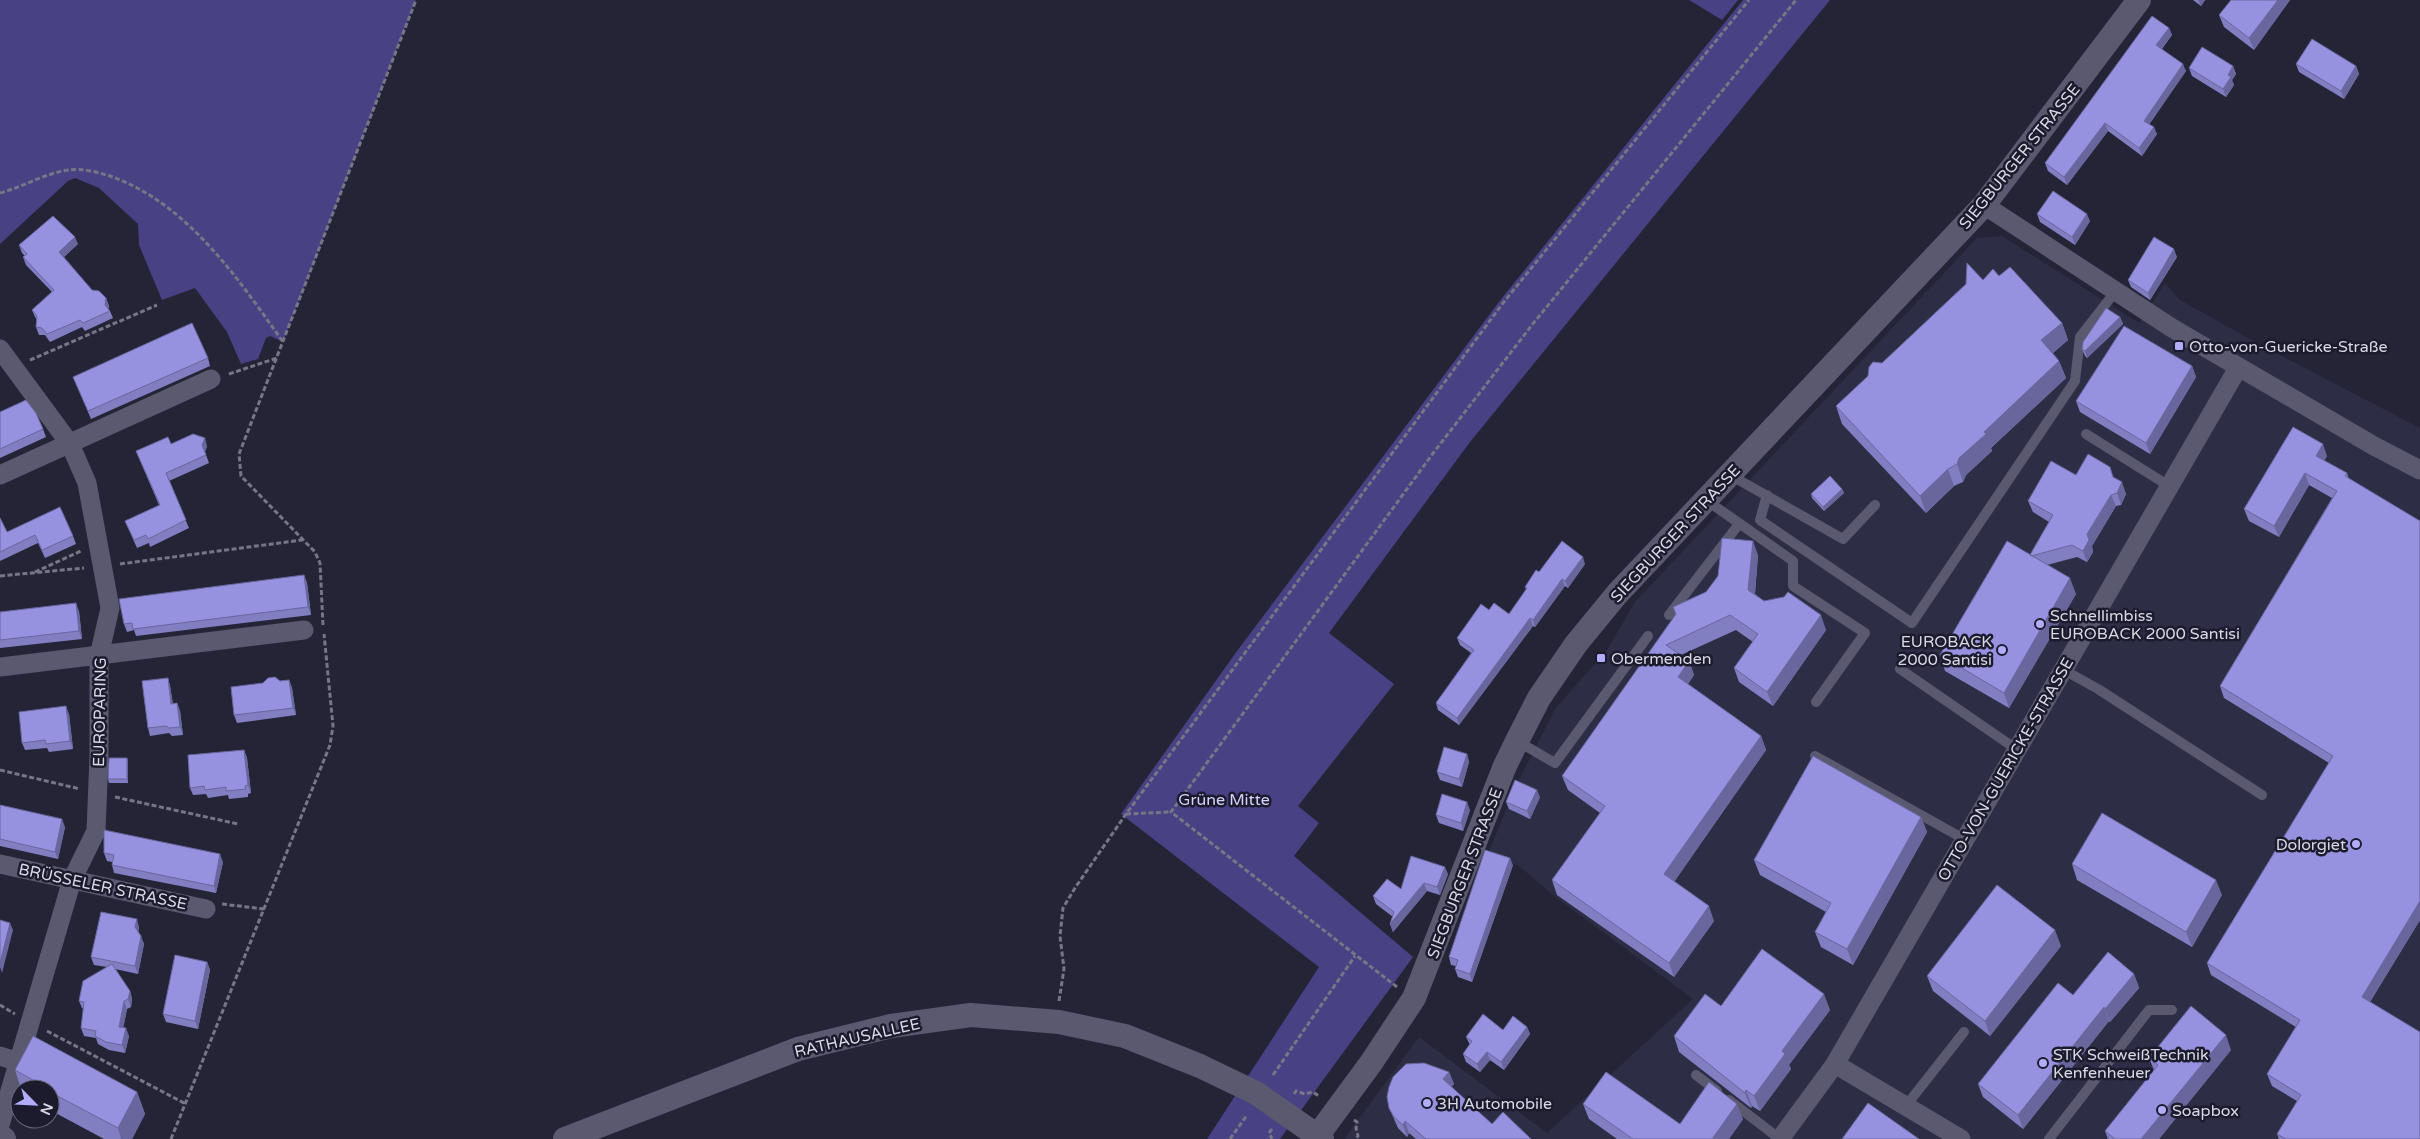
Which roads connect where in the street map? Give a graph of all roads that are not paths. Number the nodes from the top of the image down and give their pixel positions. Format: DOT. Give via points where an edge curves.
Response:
graph roads {
  1 [pos="2139,0"];
  2 [pos="1984,205"];
  3 [pos="2115,292"];
  4 [pos="0,349"];
  5 [pos="2238,368"];
  6 [pos="211,380"];
  7 [pos="2086,434"];
  8 [pos="70,444"];
  9 [pos="2420,470"];
  10 [pos="0,475"];
  11 [pos="1730,475"];
  12 [pos="2169,486"];
  13 [pos="1767,495"];
  14 [pos="1706,500"];
  15 [pos="1875,505"];
  16 [pos="1739,524"];
  17 [pos="1669,615"];
  18 [pos="304,630"];
  19 [pos="1648,636"];
  20 [pos="99,656"];
  21 [pos="0,668"];
  22 [pos="2062,669"];
  23 [pos="1900,670"];
  24 [pos="1816,702"];
  25 [pos="1517,741"];
  26 [pos="2016,749"];
  27 [pos="1815,756"];
  28 [pos="2262,795"];
  29 [pos="1964,839"];
  30 [pos="0,864"];
  31 [pos="72,880"];
  32 [pos="206,909"];
  33 [pos="2172,1010"];
  34 [pos="1964,1032"];
  35 [pos="0,1056"];
  36 [pos="19,1062"];
  37 [pos="1834,1064"];
  38 [pos="1696,1075"];
  39 [pos="1905,1107"];
  40 [pos="0,1125"];
  41 [pos="0,1138"];
  42 [pos="1318,1138"];
  43 [pos="4,1139"];
  44 [pos="565,1139"];
  45 [pos="1780,1139"];
  46 [pos="1961,1139"];
  47 [pos="2049,1139"];
  1 -- 2 [label="street, SIEGBURGER STRASSE"];
  2 -- 3 [label="street"];
  2 -- 11 [label="street, SIEGBURGER STRASSE"];
  3 -- 5 [label="street"];
  3 -- 13 [label="lane" via="2080,337 2075,382 1912,624 1760,520"];
  4 -- 8 [label="street, EUROPARING"];
  5 -- 9 [label="street"];
  5 -- 12 [label="street, OTTO-VON-GUERICKE-STRASSE"];
  6 -- 8 [label="street"];
  7 -- 12 [label="lane"];
  8 -- 10 [label="street"];
  8 -- 20 [label="street, EUROPARING" via="87,483 110,608"];
  11 -- 13 [label="lane"];
  11 -- 14 [label="street, SIEGBURGER STRASSE"];
  12 -- 22 [label="street, OTTO-VON-GUERICKE-STRASSE"];
  13 -- 15 [label="lane" via="1843,539"];
  14 -- 16 [label="lane"];
  14 -- 25 [label="street, SIEGBURGER STRASSE" via="1617,594 1576,644 1539,698"];
  16 -- 17 [label="lane"];
  16 -- 24 [label="lane" via="1793,561 1793,586 1865,633"];
  18 -- 20 [label="street"];
  19 -- 25 [label="lane" via="1554,763"];
  20 -- 21 [label="street"];
  20 -- 31 [label="street, EUROPARING" via="96,831"];
  22 -- 26 [label="street, OTTO-VON-GUERICKE-STRASSE"];
  22 -- 28 [label="lane"];
  23 -- 26 [label="lane"];
  25 -- 42 [label="street, SIEGBURGER STRASSE" via="1414,998"];
  26 -- 29 [label="street, OTTO-VON-GUERICKE-STRASSE"];
  27 -- 29 [label="lane"];
  29 -- 37 [label="street, OTTO-VON-GUERICKE-STRASSE"];
  30 -- 31 [label="street, BRÜSSELER STRASSE"];
  31 -- 32 [label="street, BRÜSSELER STRASSE"];
  31 -- 36 [label="street, EUROPARING"];
  33 -- 47 [label="lane" via="2149,1010"];
  34 -- 39 [label="lane"];
  35 -- 36 [label="street"];
  36 -- 40 [label="street, EUROPARING"];
  37 -- 39 [label="street"];
  37 -- 45 [label="street, OTTO-VON-GUERICKE-STRASSE"];
  38 -- 45 [label="lane"];
  39 -- 46 [label="street"];
  41 -- 43 [label="street"];
  42 -- 44 [label="street, RATHAUSALLEE" via="1256,1093 1125,1036 1059,1022 971,1015 891,1026 798,1050"];
}
